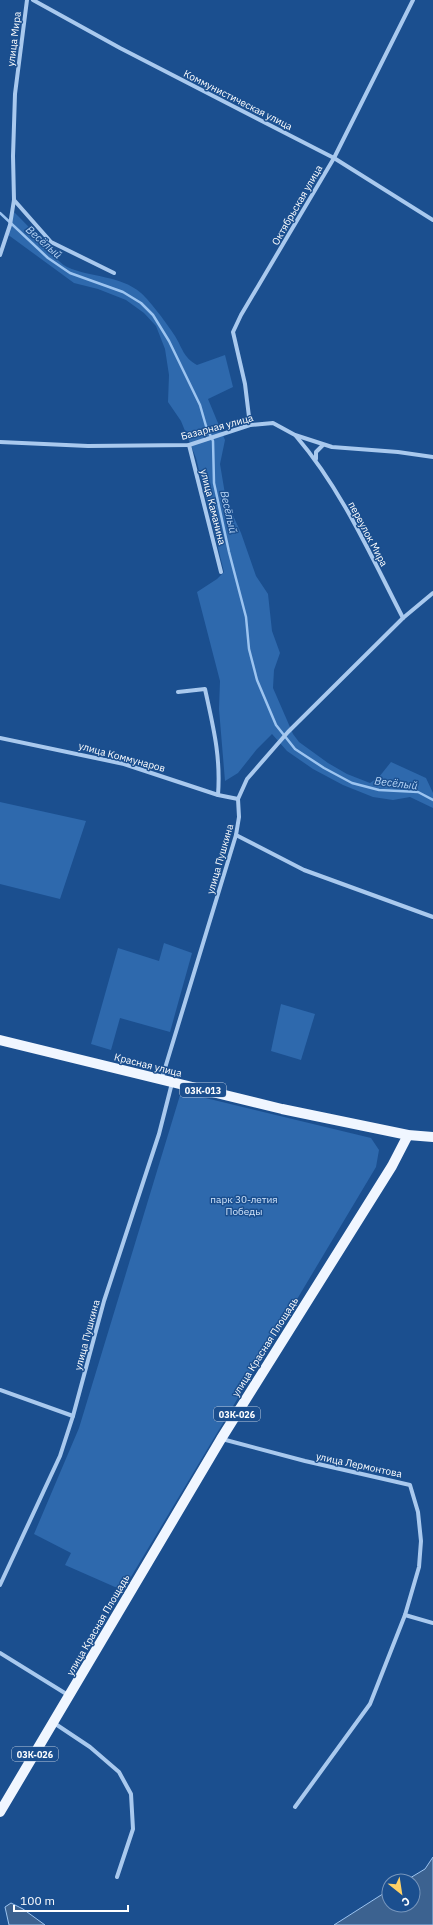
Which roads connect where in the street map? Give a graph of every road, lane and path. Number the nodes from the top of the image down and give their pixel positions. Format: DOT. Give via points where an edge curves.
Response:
graph roads {
  1 [pos="27,0"];
  2 [pos="33,0"];
  3 [pos="413,0"];
  4 [pos="334,158"];
  5 [pos="14,200"];
  6 [pos="433,220"];
  7 [pos="0,255"];
  8 [pos="114,273"];
  9 [pos="250,425"];
  10 [pos="295,435"];
  11 [pos="0,442"];
  12 [pos="189,445"];
  13 [pos="323,445"];
  14 [pos="433,457"];
  15 [pos="316,460"];
  16 [pos="221,572"];
  17 [pos="433,594"];
  18 [pos="404,618"];
  19 [pos="178,692"];
  20 [pos="0,738"];
  21 [pos="218,795"];
  22 [pos="238,799"];
  23 [pos="236,834"];
  24 [pos="433,917"];
  25 [pos="0,1040"];
  26 [pos="161,1080"];
  27 [pos="172,1083"];
  28 [pos="408,1135"];
  29 [pos="433,1137"];
  30 [pos="0,1390"];
  31 [pos="73,1416"];
  32 [pos="221,1439"];
  33 [pos="0,1585"];
  34 [pos="405,1615"];
  35 [pos="433,1624"];
  36 [pos="0,1653"];
  37 [pos="70,1696"];
  38 [pos="54,1723"];
  39 [pos="295,1807"];
  40 [pos="0,1812"];
  41 [pos="116,1877"];
  1 -- 5 [label="street, улица Мира" via="15,94"];
  2 -- 4 [label="street, Коммунистическая улица" via="120,48"];
  3 -- 4 [label="street, Октябрьская улица"];
  4 -- 6 [label="street, Коммунистическая улица"];
  4 -- 9 [label="street, Октябрьская улица" via="240,314 233,332 245,384"];
  5 -- 7 [label="street, улица Мира" via="10,225"];
  5 -- 8 [label="street" via="51,242"];
  9 -- 10 [label="street, Базарная улица" via="273,423"];
  9 -- 12 [label="street, Базарная улица"];
  10 -- 13 [label="street, Базарная улица"];
  10 -- 15 [label="street, переулок Мира"];
  11 -- 12 [label="street, Базарная улица" via="88,446"];
  12 -- 16 [label="street, улица Каманина"];
  13 -- 14 [label="street, Базарная улица"];
  13 -- 15 [label="street" via="316,452"];
  15 -- 18 [label="street, переулок Мира" via="341,500"];
  17 -- 18 [label="street, улица Пушкина"];
  18 -- 22 [label="street, улица Пушкина" via="281,739 247,779"];
  19 -- 21 [label="street" via="205,689 220,769"];
  20 -- 21 [label="street, улица Коммунаров" via="124,764"];
  21 -- 22 [label="street, улица Коммунаров"];
  22 -- 23 [label="street, улица Пушкина" via="240,817"];
  23 -- 24 [label="street" via="304,870"];
  23 -- 26 [label="street, улица Пушкина"];
  25 -- 26 [label="main road, Красная улица / 03К-013"];
  26 -- 27 [label="main road, Красная улица / 03К-013"];
  27 -- 28 [label="main road, Красная улица / 03К-013"];
  27 -- 31 [label="street, улица Пушкина" via="157,1140 104,1301"];
  28 -- 29 [label="main road, Красная улица"];
  28 -- 32 [label="main road, улица Красная Площадь / 03К-026" via="392,1166"];
  30 -- 31 [label="street"];
  31 -- 33 [label="street, улица Пушкина" via="60,1456"];
  32 -- 34 [label="street, улица Лермонтова" via="410,1485 418,1512 421,1541 419,1567"];
  32 -- 37 [label="main road, улица Красная Площадь / 03К-026"];
  34 -- 35 [label="street"];
  34 -- 39 [label="street, улица Лермонтова" via="370,1704"];
  36 -- 37 [label="street"];
  37 -- 38 [label="main road, улица Красная Площадь / 03К-026"];
  38 -- 40 [label="main road, улица Красная Площадь / 03К-026"];
  38 -- 41 [label="street" via="90,1747 119,1772 131,1794 133,1829"];
}
